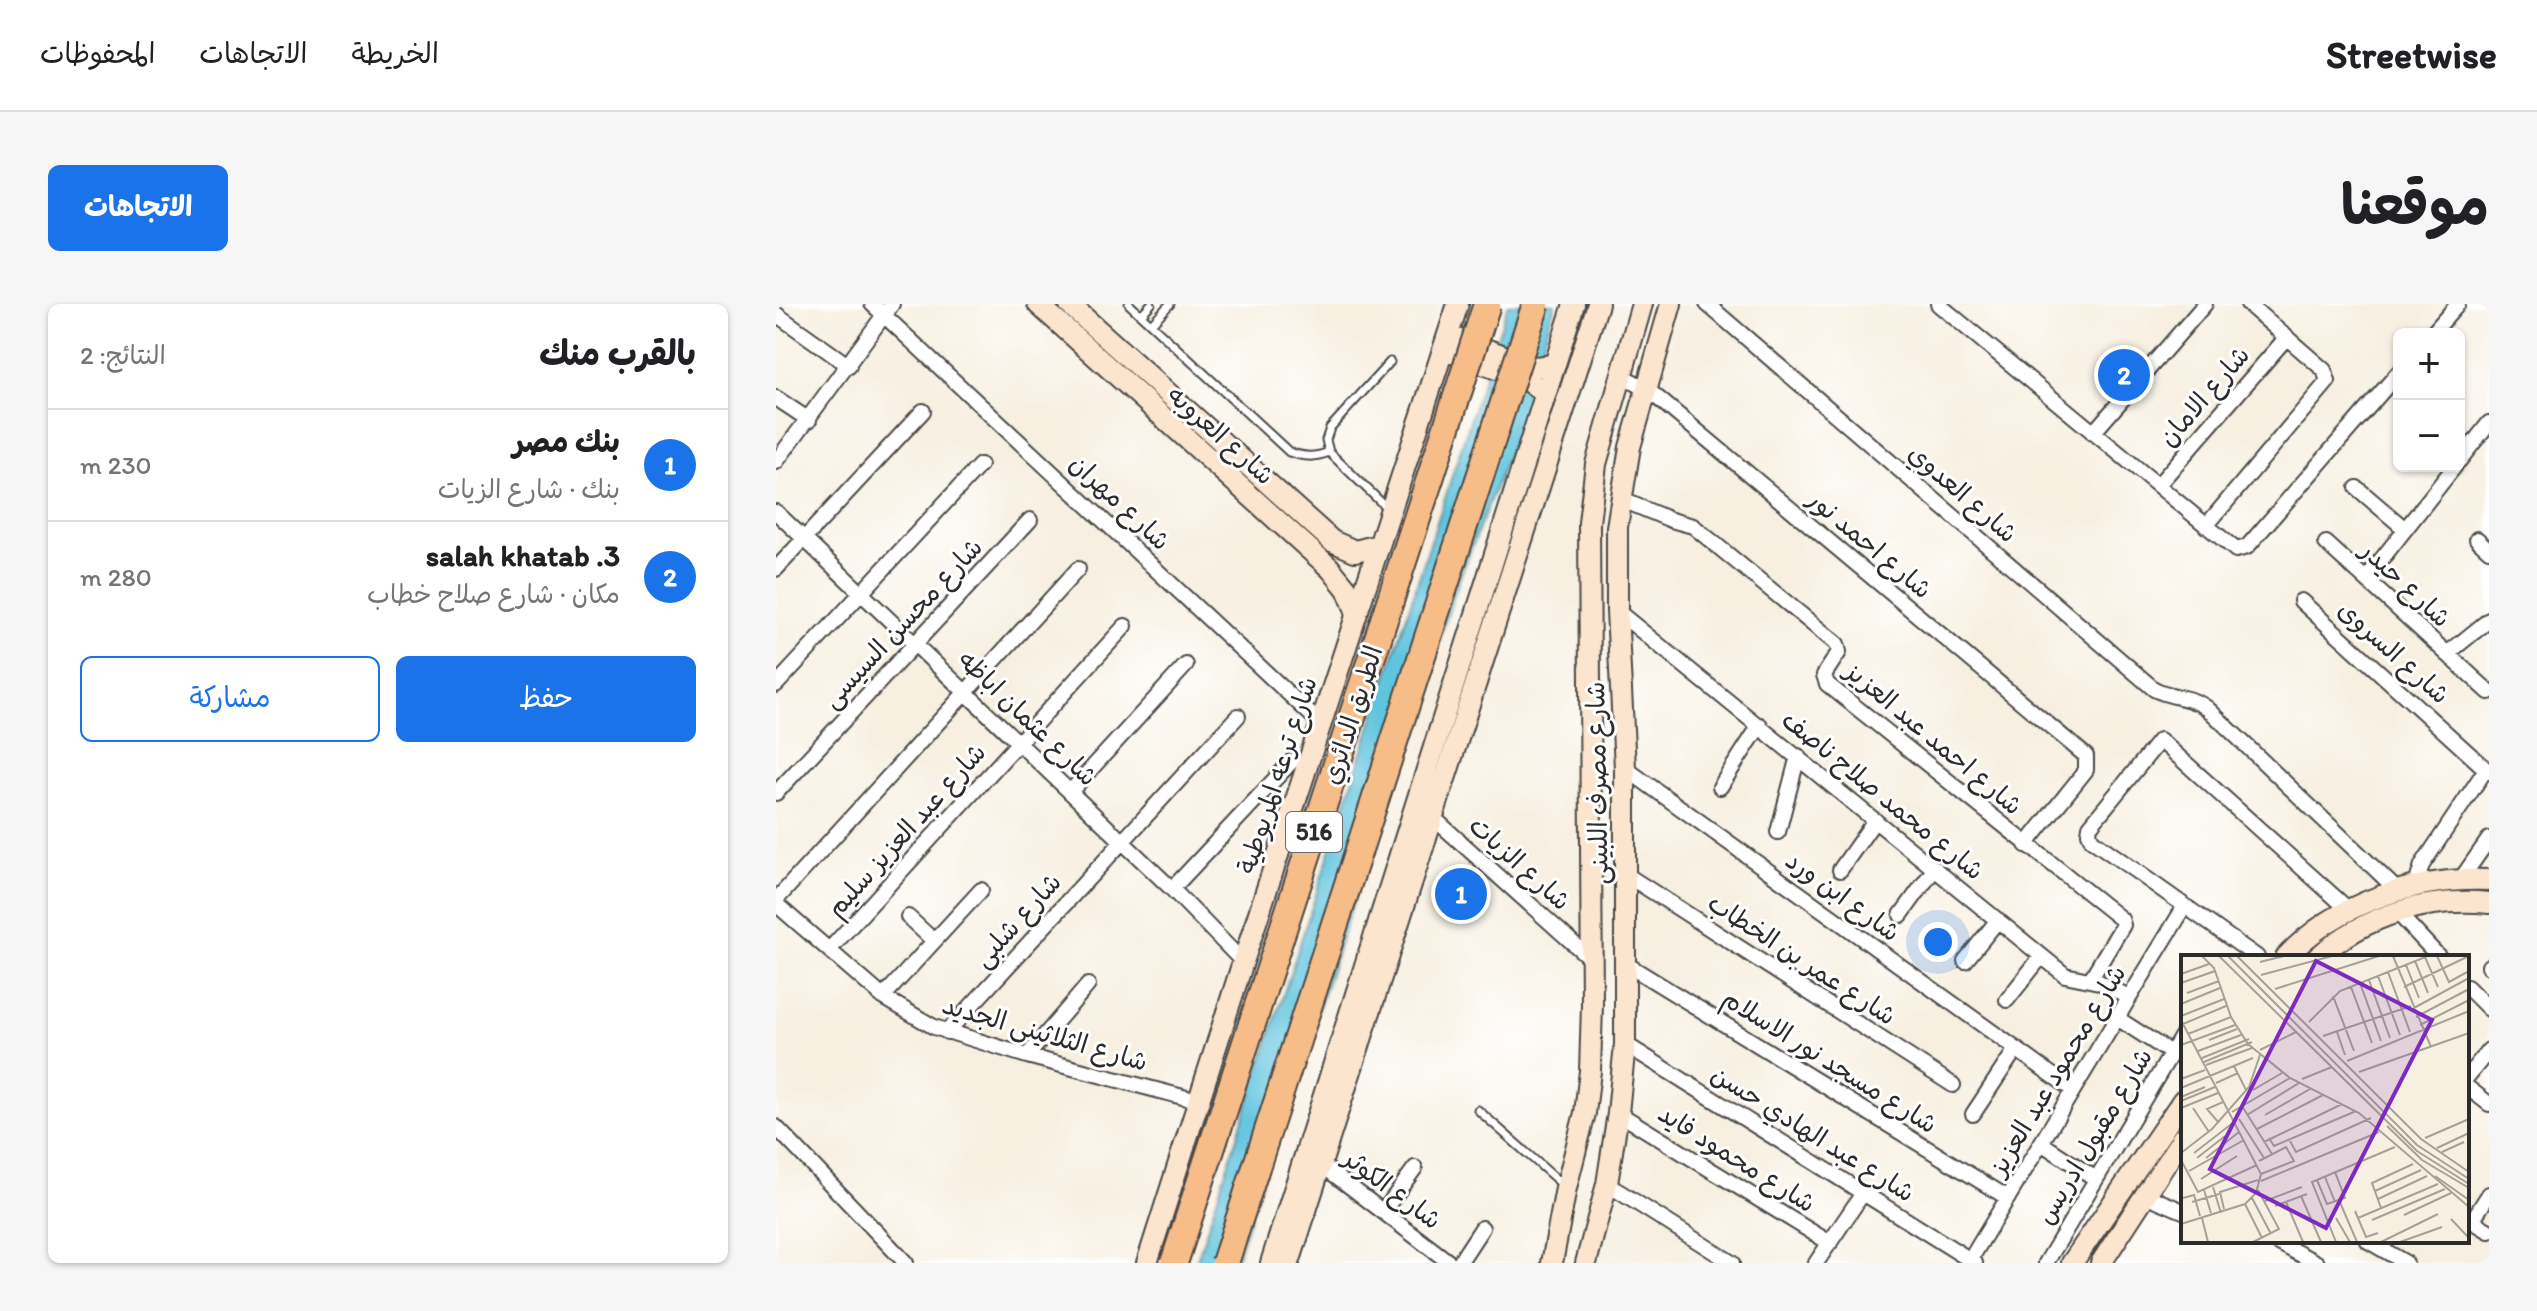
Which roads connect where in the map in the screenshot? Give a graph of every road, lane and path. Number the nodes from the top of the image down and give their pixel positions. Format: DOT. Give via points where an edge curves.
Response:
graph roads {
  1 [pos="872,304"];
  2 [pos="1038,304"];
  3 [pos="1069,304"];
  4 [pos="1129,304"];
  5 [pos="1151,304"];
  6 [pos="1170,304"];
  7 [pos="1487,304"];
  8 [pos="1536,304"];
  9 [pos="1574,304"];
  10 [pos="1598,304"];
  11 [pos="1642,304"];
  12 [pos="1671,304"];
  13 [pos="1707,304"];
  14 [pos="1938,304"];
  15 [pos="2205,304"];
  16 [pos="2458,304"];
  17 [pos="2259,307"];
  18 [pos="888,309"];
  19 [pos="1453,312"];
  20 [pos="776,314"];
  21 [pos="1141,315"];
  22 [pos="1151,324"];
  23 [pos="2437,328"];
  24 [pos="2287,337"];
  25 [pos="1442,355"];
  26 [pos="1390,362"];
  27 [pos="1554,365"];
  28 [pos="849,366"];
  29 [pos="1620,375"];
  30 [pos="2393,379"];
  31 [pos="1647,389"];
  32 [pos="1545,395"];
  33 [pos="776,398"];
  34 [pos="923,411"];
  35 [pos="809,420"];
  36 [pos="2489,423"];
  37 [pos="2093,433"];
  38 [pos="1329,452"];
  39 [pos="2465,453"];
  40 [pos="776,462"];
  41 [pos="980,465"];
  42 [pos="2450,472"];
  43 [pos="2158,485"];
  44 [pos="2357,488"];
  45 [pos="1620,499"];
  46 [pos="1297,511"];
  47 [pos="1390,511"];
  48 [pos="776,512"];
  49 [pos="1030,520"];
  50 [pos="2206,526"];
  51 [pos="1284,528"];
  52 [pos="2405,529"];
  53 [pos="804,539"];
  54 [pos="2477,539"];
  55 [pos="2326,543"];
  56 [pos="1379,545"];
  57 [pos="2489,550"];
  58 [pos="776,569"];
  59 [pos="1078,569"];
  60 [pos="2366,579"];
  61 [pos="862,593"];
  62 [pos="2301,601"];
  63 [pos="1617,611"];
  64 [pos="1357,613"];
  65 [pos="2489,620"];
  66 [pos="1125,626"];
  67 [pos="915,644"];
  68 [pos="2447,654"];
  69 [pos="1186,665"];
  70 [pos="776,685"];
  71 [pos="966,692"];
  72 [pos="2489,692"];
  73 [pos="1238,716"];
  74 [pos="1322,725"];
  75 [pos="1760,725"];
  76 [pos="1018,742"];
  77 [pos="1798,756"];
  78 [pos="1292,761"];
  79 [pos="1625,768"];
  80 [pos="2488,771"];
  81 [pos="1720,787"];
  82 [pos="1070,792"];
  83 [pos="776,793"];
  84 [pos="1415,801"];
  85 [pos="1433,817"];
  86 [pos="1875,820"];
  87 [pos="1778,832"];
  88 [pos="2489,839"];
  89 [pos="1122,841"];
  90 [pos="2026,845"];
  91 [pos="1935,868"];
  92 [pos="1840,870"];
  93 [pos="1625,874"];
  94 [pos="2461,879"];
  95 [pos="2489,880"];
  96 [pos="1172,889"];
  97 [pos="981,890"];
  98 [pos="2403,896"];
  99 [pos="776,902"];
  100 [pos="2489,903"];
  101 [pos="2185,906"];
  102 [pos="2349,910"];
  103 [pos="1901,915"];
  104 [pos="908,917"];
  105 [pos="1998,920"];
  106 [pos="934,941"];
  107 [pos="2237,943"];
  108 [pos="829,950"];
  109 [pos="2230,955"];
  110 [pos="2254,955"];
  111 [pos="2288,955"];
  112 [pos="2320,955"];
  113 [pos="2438,955"];
  114 [pos="2041,957"];
  115 [pos="1592,960"];
  116 [pos="1965,961"];
  117 [pos="1243,962"];
  118 [pos="1626,964"];
  119 [pos="2090,980"];
  120 [pos="1088,985"];
  121 [pos="2469,989"];
  122 [pos="883,997"];
  123 [pos="2129,997"];
  124 [pos="2007,1000"];
  125 [pos="2489,1009"];
  126 [pos="2117,1018"];
  127 [pos="947,1032"];
  128 [pos="2181,1037"];
  129 [pos="1625,1044"];
  130 [pos="2016,1049"];
  131 [pos="2489,1050"];
  132 [pos="2171,1053"];
  133 [pos="1027,1056"];
  134 [pos="2469,1075"];
  135 [pos="1953,1085"];
  136 [pos="2469,1089"];
  137 [pos="2073,1090"];
  138 [pos="1198,1101"];
  139 [pos="2181,1103"];
  140 [pos="2489,1104"];
  141 [pos="1478,1110"];
  142 [pos="1618,1113"];
  143 [pos="1973,1114"];
  144 [pos="776,1127"];
  145 [pos="2181,1140"];
  146 [pos="2041,1143"];
  147 [pos="1314,1160"];
  148 [pos="1415,1168"];
  149 [pos="2096,1179"];
  150 [pos="1607,1184"];
  151 [pos="1566,1188"];
  152 [pos="1863,1193"];
  153 [pos="2489,1194"];
  154 [pos="2145,1195"];
  155 [pos="2008,1198"];
  156 [pos="2181,1210"];
  157 [pos="1383,1212"];
  158 [pos="2470,1220"];
  159 [pos="1482,1228"];
  160 [pos="2489,1231"];
  161 [pos="1830,1243"];
  162 [pos="2279,1243"];
  163 [pos="2371,1243"];
  164 [pos="1973,1262"];
  165 [pos="906,1263"];
  166 [pos="1147,1263"];
  167 [pos="1174,1263"];
  168 [pos="1225,1263"];
  169 [pos="1271,1263"];
  170 [pos="1289,1263"];
  171 [pos="1450,1263"];
  172 [pos="1459,1263"];
  173 [pos="1552,1263"];
  174 [pos="1586,1263"];
  175 [pos="1732,1263"];
  176 [pos="1816,1263"];
  177 [pos="2046,1263"];
  178 [pos="2072,1263"];
  179 [pos="2101,1263"];
  180 [pos="2317,1263"];
  181 [pos="2406,1263"];
  1 -- 18 [label="street, شارع مهران"];
  2 -- 51 [label="main road, شارع العروبه"];
  3 -- 46 [label="main road, شارع العروبه"];
  4 -- 21 [label="lane"];
  5 -- 21 [label="lane"];
  6 -- 22 [label="lane"];
  7 -- 167 [label="highway, الطريق الدائري / 516, bridge"];
  8 -- 168 [label="highway, الطريق الدائري / 516, bridge"];
  9 -- 27 [label="main road"];
  10 -- 85 [label="main road"];
  11 -- 29 [label="main road, شارع مصرف اللبينى"];
  12 -- 31 [label="main road, شارع مصرف اللبينى"];
  13 -- 98 [label="street, شارع العدوي" via="2154,689 2196,701 2211,712"];
  14 -- 37 [label="street"];
  15 -- 37 [label="street"];
  16 -- 23 [label="street"];
  17 -- 24 [label="street, شارع الامان"];
  18 -- 28 [label="street"];
  18 -- 74 [label="street, شارع مهران"];
  19 -- 25 [label="main road, شارع ترعه المريوطية"];
  19 -- 27 [label="main road, bridge" via="1465,341 1534,367"];
  20 -- 28 [label="street"];
  21 -- 22 [label="lane"];
  22 -- 38 [label="lane" via="1289,452 1316,457"];
  24 -- 43 [label="street, شارع الامان"];
  24 -- 50 [label="street, شارع الامان" via="2324,370 2326,386"];
  25 -- 32 [label="main road, bridge" via="1460,356 1528,380"];
  25 -- 47 [label="main road, شارع ترعه المريوطية"];
  26 -- 38 [label="lane" via="1330,428"];
  27 -- 32 [label="main road"];
  28 -- 35 [label="street"];
  29 -- 31 [label="street, شارع احمد نور"];
  29 -- 115 [label="main road, شارع مصرف اللبينى" via="1596,464 1589,523"];
  30 -- 50 [label="street" via="2247,547 2231,548"];
  31 -- 45 [label="main road, شارع مصرف اللبينى"];
  31 -- 90 [label="street, شارع احمد نور" via="2086,756 2086,770"];
  32 -- 84 [label="main road"];
  33 -- 35 [label="street"];
  34 -- 53 [label="street"];
  35 -- 40 [label="street"];
  36 -- 39 [label="street"];
  37 -- 43 [label="street"];
  38 -- 47 [label="lane"];
  41 -- 61 [label="street"];
  42 -- 52 [label="street"];
  43 -- 50 [label="street"];
  44 -- 52 [label="street"];
  45 -- 63 [label="main road, شارع مصرف اللبينى"];
  45 -- 90 [label="street, شارع احمد عبد العزيز" via="1693,526 1837,644 1839,652 1824,675 1827,684"];
  46 -- 51 [label="main road"];
  46 -- 56 [label="main road, شارع العروبه" via="1339,546 1355,551"];
  47 -- 56 [label="main road, شارع ترعه المريوطية"];
  48 -- 53 [label="street, شارع عثمان اباظه"];
  49 -- 67 [label="street, شارع محسن السيسى"];
  51 -- 64 [label="main road, شارع العروبه" via="1337,575"];
  52 -- 60 [label="street"];
  53 -- 58 [label="street"];
  53 -- 61 [label="street, شارع عثمان اباظه"];
  54 -- 57 [label="street"];
  55 -- 60 [label="street, شارع حيدر"];
  56 -- 64 [label="main road, شارع ترعه المريوطية"];
  59 -- 71 [label="street"];
  60 -- 68 [label="street, شارع حيدر"];
  61 -- 67 [label="street, شارع عثمان اباظه"];
  61 -- 70 [label="street"];
  62 -- 80 [label="street, شارع السروى"];
  63 -- 75 [label="street, شارع محمد صلاح ناصف"];
  63 -- 79 [label="main road, شارع مصرف اللبينى"];
  64 -- 74 [label="main road, شارع ترعه المريوطية"];
  65 -- 68 [label="street"];
  66 -- 76 [label="street, شارع عبد العزيز سليم"];
  67 -- 71 [label="street, شارع عثمان اباظه"];
  67 -- 83 [label="street, شارع محسن السيسى"];
  68 -- 72 [label="street, شارع حيدر"];
  69 -- 82 [label="street"];
  71 -- 76 [label="street, شارع عثمان اباظه"];
  71 -- 99 [label="street"];
  73 -- 89 [label="street, شارع شلبى"];
  74 -- 117 [label="main road, شارع ترعه المريوطية"];
  75 -- 77 [label="street, شارع محمد صلاح ناصف"];
  75 -- 81 [label="street"];
  76 -- 82 [label="street, شارع عثمان اباظه"];
  76 -- 108 [label="street, شارع عبد العزيز سليم"];
  77 -- 86 [label="street, شارع محمد صلاح ناصف"];
  77 -- 87 [label="street"];
  78 -- 96 [label="street"];
  79 -- 93 [label="main road, شارع مصرف اللبينى"];
  79 -- 130 [label="street, شارع ابن ورد"];
  80 -- 98 [label="street"];
  82 -- 89 [label="street, شارع عثمان اباظه"];
  84 -- 85 [label="street, شارع الزيات"];
  84 -- 147 [label="main road"];
  85 -- 115 [label="street, شارع الزيات"];
  85 -- 147 [label="main road"];
  86 -- 91 [label="street, شارع محمد صلاح ناصف"];
  86 -- 92 [label="street"];
  88 -- 94 [label="street"];
  89 -- 96 [label="street, شارع عثمان اباظه"];
  89 -- 127 [label="street, شارع شلبى"];
  90 -- 119 [label="street, شارع احمد عبد العزيز" via="2122,920"];
  91 -- 103 [label="street"];
  91 -- 105 [label="street, شارع محمد صلاح ناصف"];
  93 -- 118 [label="main road, شارع مصرف اللبينى"];
  93 -- 135 [label="street, شارع عمر بن الخطاب"];
  94 -- 95 [label="main road"];
  94 -- 98 [label="main road"];
  96 -- 117 [label="street, شارع عثمان اباظه"];
  97 -- 106 [label="street"];
  98 -- 100 [label="main road" via="2434,903"];
  98 -- 102 [label="main road"];
  98 -- 112 [label="main road"];
  98 -- 113 [label="street"];
  99 -- 108 [label="street, شارع الثلاثينى الجديد"];
  101 -- 102 [label="street" via="2089,833 2160,740"];
  101 -- 107 [label="street"];
  101 -- 123 [label="street, شارع محمود عبد العزيز"];
  102 -- 111 [label="main road"];
  104 -- 106 [label="street"];
  105 -- 114 [label="street, شارع محمد صلاح ناصف"];
  105 -- 116 [label="street"];
  106 -- 122 [label="street"];
  107 -- 109 [label="street"];
  107 -- 110 [label="street"];
  108 -- 122 [label="street, شارع الثلاثينى الجديد"];
  114 -- 119 [label="street, شارع محمد صلاح ناصف" via="2065,975"];
  114 -- 124 [label="street"];
  115 -- 151 [label="main road, شارع مصرف اللبينى" via="1590,1071"];
  117 -- 138 [label="main road, شارع ترعه المريوطية"];
  118 -- 129 [label="main road, شارع مصرف اللبينى"];
  118 -- 155 [label="street, شارع مسجد نور الاسلام"];
  119 -- 123 [label="street, شارع محمد صلاح ناصف"];
  120 -- 133 [label="street"];
  121 -- 125 [label="street"];
  122 -- 127 [label="street, شارع الثلاثينى الجديد"];
  123 -- 126 [label="street, شارع محمود عبد العزيز"];
  126 -- 132 [label="street"];
  126 -- 137 [label="street, شارع محمود عبد العزيز"];
  127 -- 133 [label="street, شارع الثلاثينى الجديد"];
  128 -- 132 [label="street, شارع مقبول ادريس"];
  129 -- 142 [label="main road, شارع مصرف اللبينى"];
  129 -- 152 [label="street, شارع عبد الهادي حسن"];
  130 -- 137 [label="street, شارع ابن ورد"];
  130 -- 143 [label="street"];
  131 -- 134 [label="street"];
  132 -- 149 [label="street, شارع مقبول ادريس"];
  133 -- 138 [label="street, شارع الثلاثينى الجديد"];
  136 -- 140 [label="street"];
  137 -- 146 [label="street, شارع محمود عبد العزيز"];
  138 -- 166 [label="main road, شارع ترعه المريوطية"];
  139 -- 178 [label="main road"];
  141 -- 151 [label="lane"];
  142 -- 150 [label="main road, شارع مصرف اللبينى"];
  142 -- 161 [label="street, شارع محمود فايد"];
  144 -- 165 [label="street"];
  145 -- 154 [label="main road"];
  146 -- 149 [label="street"];
  146 -- 155 [label="street, شارع محمود عبد العزيز"];
  147 -- 157 [label="street, شارع الكوثر"];
  147 -- 169 [label="main road"];
  147 -- 170 [label="main road"];
  148 -- 157 [label="street"];
  149 -- 177 [label="street, شارع مقبول ادريس"];
  150 -- 174 [label="main road, شارع مصرف اللبينى"];
  150 -- 175 [label="street"];
  151 -- 173 [label="main road, شارع مصرف اللبينى"];
  152 -- 161 [label="street"];
  152 -- 164 [label="street, شارع عبد الهادي حسن"];
  153 -- 158 [label="street"];
  154 -- 156 [label="street"];
  154 -- 179 [label="main road"];
  155 -- 164 [label="street, شارع محمود عبد العزيز"];
  157 -- 171 [label="street, شارع الكوثر"];
  158 -- 160 [label="street"];
  159 -- 172 [label="street"];
  161 -- 176 [label="street"];
  162 -- 180 [label="street"];
  163 -- 181 [label="street"];
}
